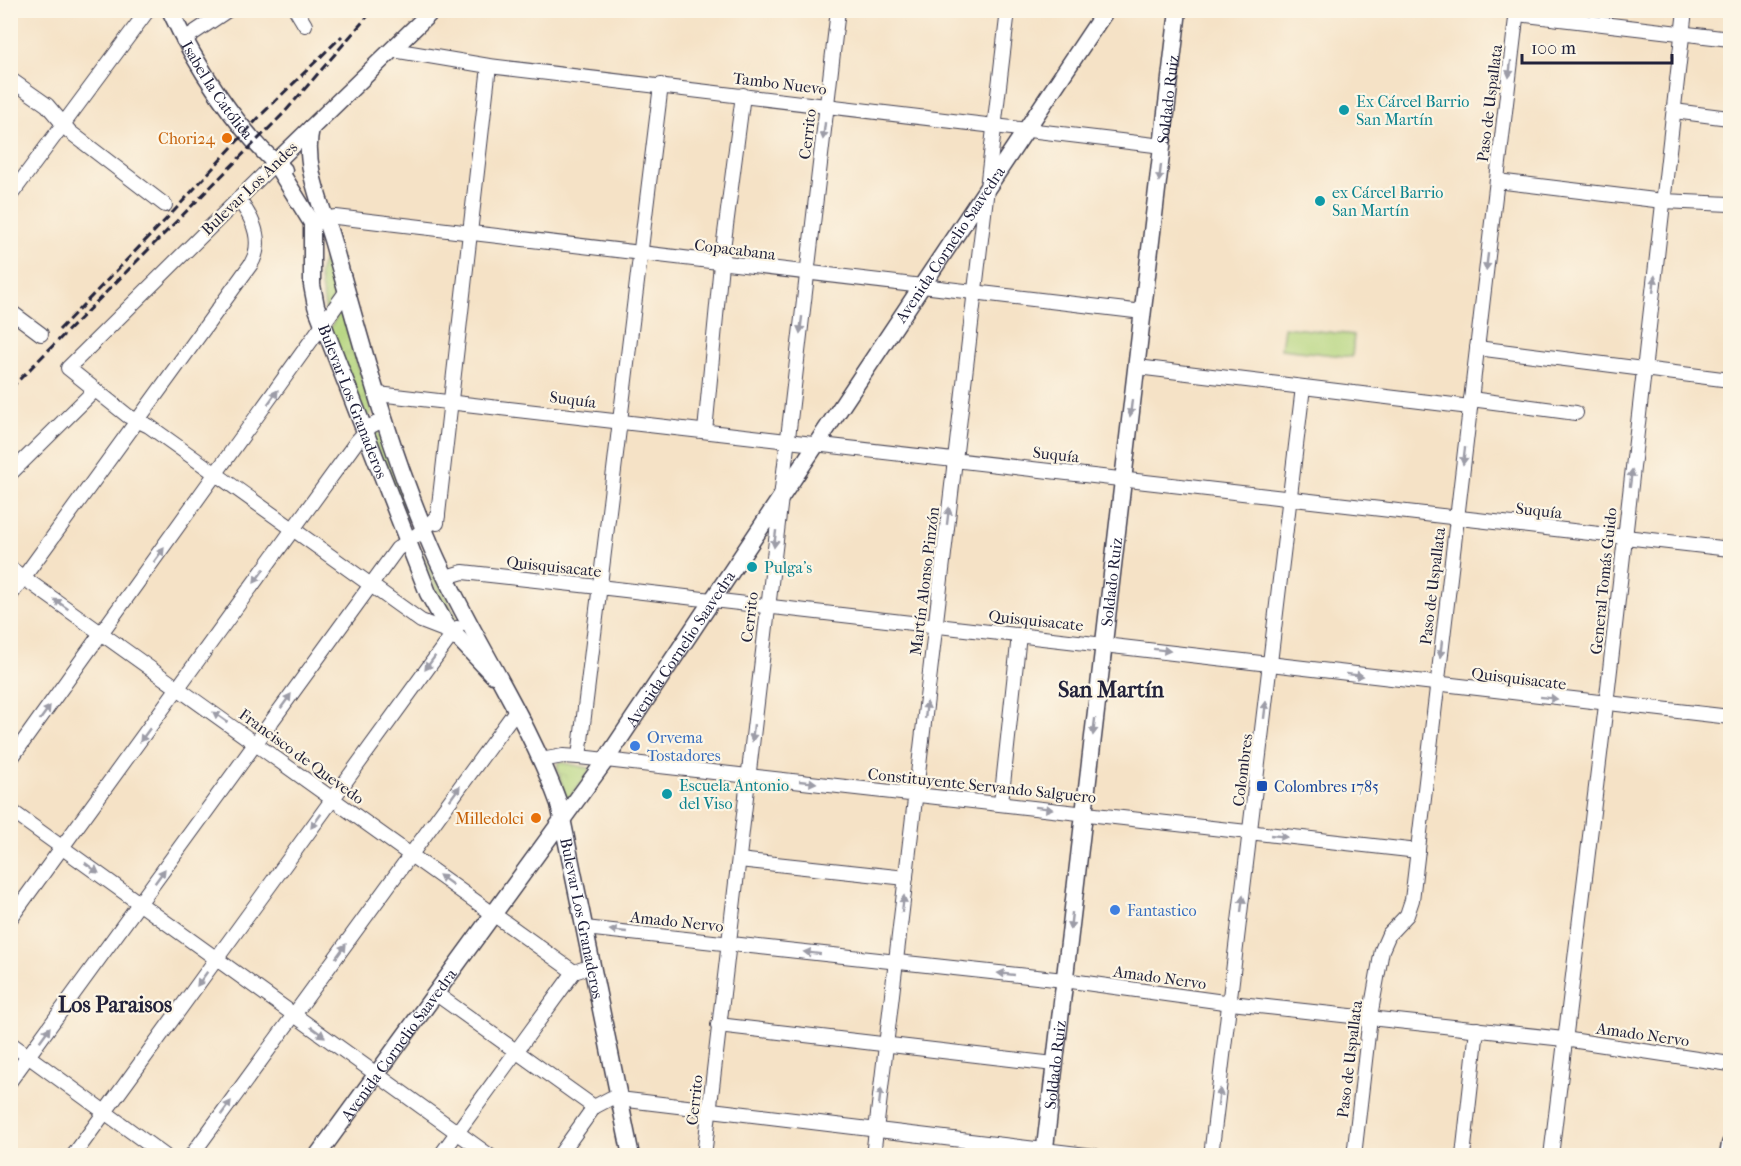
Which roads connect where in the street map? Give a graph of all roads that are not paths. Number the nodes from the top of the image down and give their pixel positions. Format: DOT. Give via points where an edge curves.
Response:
graph roads {
  1 [pos="148,10"];
  2 [pos="170,10"];
  3 [pos="228,10"];
  4 [pos="296,10"];
  5 [pos="433,10"];
  6 [pos="838,10"];
  7 [pos="1008,10"];
  8 [pos="1106,10"];
  9 [pos="1178,10"];
  10 [pos="1685,10"];
  11 [pos="1517,12"];
  12 [pos="305,25"];
  13 [pos="1683,33"];
  14 [pos="1731,39"];
  15 [pos="183,40"];
  16 [pos="393,50"];
  17 [pos="489,66"];
  18 [pos="10,79"];
  19 [pos="661,85"];
  20 [pos="743,94"];
  21 [pos="827,105"];
  22 [pos="1674,111"];
  23 [pos="1729,118"];
  24 [pos="995,124"];
  25 [pos="62,125"];
  26 [pos="311,128"];
  27 [pos="1028,129"];
  28 [pos="1163,146"];
  29 [pos="275,163"];
  30 [pos="1497,181"];
  31 [pos="986,193"];
  32 [pos="10,196"];
  33 [pos="238,199"];
  34 [pos="1663,201"];
  35 [pos="1731,204"];
  36 [pos="165,205"];
  37 [pos="323,219"];
  38 [pos="472,231"];
  39 [pos="639,253"];
  40 [pos="721,264"];
  41 [pos="807,273"];
  42 [pos="922,286"];
  43 [pos="973,291"];
  44 [pos="346,292"];
  45 [pos="10,311"];
  46 [pos="1143,312"];
  47 [pos="324,326"];
  48 [pos="41,334"];
  49 [pos="1477,348"];
  50 [pos="1137,367"];
  51 [pos="1645,370"];
  52 [pos="1731,380"];
  53 [pos="1303,387"];
  54 [pos="94,390"];
  55 [pos="378,394"];
  56 [pos="452,402"];
  57 [pos="1470,403"];
  58 [pos="1576,413"];
  59 [pos="385,419"];
  60 [pos="138,421"];
  61 [pos="618,421"];
  62 [pos="365,430"];
  63 [pos="705,431"];
  64 [pos="786,441"];
  65 [pos="816,445"];
  66 [pos="955,461"];
  67 [pos="10,474"];
  68 [pos="217,475"];
  69 [pos="1123,478"];
  70 [pos="1290,498"];
  71 [pos="779,502"];
  72 [pos="438,515"];
  73 [pos="1456,517"];
  74 [pos="293,529"];
  75 [pos="424,529"];
  76 [pos="1624,536"];
  77 [pos="407,541"];
  78 [pos="432,549"];
  79 [pos="1731,549"];
  80 [pos="10,568"];
  81 [pos="446,576"];
  82 [pos="24,578"];
  83 [pos="371,585"];
  84 [pos="599,587"];
  85 [pos="428,593"];
  86 [pos="10,596"];
  87 [pos="713,601"];
  88 [pos="767,607"];
  89 [pos="410,613"];
  90 [pos="468,619"];
  91 [pos="934,626"];
  92 [pos="102,633"];
  93 [pos="452,633"];
  94 [pos="1019,635"];
  95 [pos="1104,643"];
  96 [pos="1271,664"];
  97 [pos="1437,685"];
  98 [pos="179,688"];
  99 [pos="507,688"];
  100 [pos="1606,705"];
  101 [pos="517,709"];
  102 [pos="1731,717"];
  103 [pos="256,743"];
  104 [pos="579,758"];
  105 [pos="10,760"];
  106 [pos="541,760"];
  107 [pos="605,761"];
  108 [pos="748,776"];
  109 [pos="917,794"];
  110 [pos="333,798"];
  111 [pos="1001,803"];
  112 [pos="10,810"];
  113 [pos="1084,813"];
  114 [pos="564,820"];
  115 [pos="1251,833"];
  116 [pos="63,847"];
  117 [pos="1418,851"];
  118 [pos="411,854"];
  119 [pos="739,860"];
  120 [pos="906,878"];
  121 [pos="140,903"];
  122 [pos="494,915"];
  123 [pos="10,920"];
  124 [pos="585,928"];
  125 [pos="729,943"];
  126 [pos="218,958"];
  127 [pos="895,962"];
  128 [pos="593,966"];
  129 [pos="574,972"];
  130 [pos="1064,980"];
  131 [pos="435,993"];
  132 [pos="1231,1003"];
  133 [pos="294,1014"];
  134 [pos="1370,1017"];
  135 [pos="718,1025"];
  136 [pos="1477,1029"];
  137 [pos="1564,1039"];
  138 [pos="10,1043"];
  139 [pos="886,1045"];
  140 [pos="515,1052"];
  141 [pos="29,1056"];
  142 [pos="1054,1064"];
  143 [pos="1731,1064"];
  144 [pos="377,1074"];
  145 [pos="10,1081"];
  146 [pos="620,1100"];
  147 [pos="594,1107"];
  148 [pos="709,1110"];
  149 [pos="105,1111"];
  150 [pos="876,1131"];
  151 [pos="457,1133"];
  152 [pos="961,1141"];
  153 [pos="1731,1144"];
  154 [pos="1044,1153"];
  155 [pos="73,1155"];
  156 [pos="165,1155"];
  157 [pos="191,1155"];
  158 [pos="317,1155"];
  159 [pos="440,1155"];
  160 [pos="490,1155"];
  161 [pos="559,1155"];
  162 [pos="631,1155"];
  163 [pos="704,1155"];
  164 [pos="873,1155"];
  165 [pos="959,1155"];
  166 [pos="1095,1155"];
  167 [pos="1211,1155"];
  168 [pos="1354,1155"];
  169 [pos="1463,1155"];
  170 [pos="1551,1155"];
  171 [pos="1728,1155"];
  1 -- 25 [label="street"];
  2 -- 15 [label="main road, Isabel la Católica"];
  3 -- 15 [label="street"];
  4 -- 12 [label="street"];
  5 -- 16 [label="main road, Bulevar Los Andes"];
  6 -- 21 [label="street, Cerrito"];
  7 -- 24 [label="street, Martín Alonso Pinzón"];
  8 -- 27 [label="main road, Avenida Cornelio Saavedra"];
  9 -- 28 [label="main road, Soldado Ruiz"];
  10 -- 13 [label="street, General Tomás Guido"];
  11 -- 13 [label="street"];
  11 -- 30 [label="street, Paso de Uspallata, one-way"];
  13 -- 14 [label="street"];
  13 -- 22 [label="street, General Tomás Guido"];
  15 -- 29 [label="main road, Isabel la Católica" via="199,67"];
  16 -- 17 [label="street, Tambo Nuevo"];
  16 -- 26 [label="main road, Bulevar Los Andes"];
  17 -- 19 [label="street, Tambo Nuevo"];
  17 -- 38 [label="street"];
  18 -- 25 [label="street" via="47,105"];
  19 -- 20 [label="street, Tambo Nuevo"];
  19 -- 39 [label="street"];
  20 -- 21 [label="street, Tambo Nuevo"];
  20 -- 40 [label="street"];
  21 -- 24 [label="street, Tambo Nuevo"];
  21 -- 41 [label="street, Cerrito, one-way"];
  22 -- 23 [label="street"];
  22 -- 34 [label="street, General Tomás Guido"];
  24 -- 27 [label="street, Tambo Nuevo"];
  24 -- 31 [label="street, Martín Alonso Pinzón"];
  25 -- 32 [label="street"];
  25 -- 36 [label="street"];
  26 -- 29 [label="main road, Bulevar Los Andes"];
  26 -- 37 [label="main road, Bulevar Los Granaderos" via="309,149"];
  27 -- 28 [label="street, Tambo Nuevo"];
  27 -- 31 [label="main road, Avenida Cornelio Saavedra"];
  28 -- 46 [label="main road, Soldado Ruiz, one-way"];
  29 -- 33 [label="street, Bulevar Los Andes"];
  29 -- 37 [label="main road, Bulevar Los Granaderos" via="292,177"];
  29 -- 47 [label="main road, Bulevar Los Granaderos" via="312,223 312,285"];
  30 -- 34 [label="street"];
  30 -- 49 [label="street, Paso de Uspallata, one-way"];
  31 -- 42 [label="main road, Avenida Cornelio Saavedra"];
  31 -- 43 [label="street, Martín Alonso Pinzón"];
  33 -- 54 [label="street, Bulevar Los Andes" via="68,368"];
  33 -- 60 [label="street" via="258,240 257,254"];
  34 -- 35 [label="street"];
  51 -- 34 [label="street, General Tomás Guido, one-way"];
  37 -- 38 [label="street, Copacabana" via="336,217"];
  37 -- 44 [label="main road, Bulevar Los Granaderos"];
  38 -- 39 [label="street, Copacabana"];
  38 -- 56 [label="street"];
  39 -- 40 [label="street, Copacabana"];
  39 -- 61 [label="street"];
  40 -- 41 [label="street, Copacabana"];
  40 -- 63 [label="street"];
  41 -- 42 [label="street, Copacabana"];
  41 -- 64 [label="street, Cerrito, one-way"];
  42 -- 43 [label="street, Copacabana"];
  42 -- 65 [label="main road, Avenida Cornelio Saavedra"];
  43 -- 46 [label="street, Copacabana"];
  43 -- 66 [label="street, Martín Alonso Pinzón"];
  44 -- 47 [label="street"];
  44 -- 55 [label="main road, Bulevar Los Granaderos"];
  45 -- 48 [label="street"];
  46 -- 50 [label="main road, Soldado Ruiz"];
  47 -- 62 [label="main road, Bulevar Los Granaderos"];
  68 -- 47 [label="street, one-way"];
  49 -- 51 [label="street"];
  49 -- 57 [label="street, Paso de Uspallata"];
  50 -- 53 [label="street"];
  50 -- 69 [label="main road, Soldado Ruiz, one-way"];
  51 -- 52 [label="street"];
  76 -- 51 [label="street, General Tomás Guido, one-way"];
  53 -- 57 [label="street"];
  53 -- 70 [label="street, Colombres"];
  54 -- 60 [label="street"];
  54 -- 67 [label="street"];
  55 -- 56 [label="street, Suquía"];
  55 -- 59 [label="main road, Bulevar Los Granaderos"];
  56 -- 61 [label="street, Suquía"];
  56 -- 72 [label="street"];
  57 -- 58 [label="street"];
  57 -- 73 [label="street, Paso de Uspallata, one-way"];
  59 -- 62 [label="street"];
  59 -- 75 [label="main road, Bulevar Los Granaderos"];
  60 -- 68 [label="street"];
  60 -- 82 [label="street"];
  61 -- 63 [label="street, Suquía"];
  61 -- 84 [label="street"];
  62 -- 74 [label="street"];
  62 -- 77 [label="main road, Bulevar Los Granaderos"];
  63 -- 64 [label="street, Suquía"];
  64 -- 65 [label="street, Suquía"];
  64 -- 71 [label="street, Cerrito"];
  65 -- 66 [label="street, Suquía"];
  65 -- 71 [label="main road, Avenida Cornelio Saavedra"];
  66 -- 69 [label="street, Suquía"];
  91 -- 66 [label="street, Martín Alonso Pinzón, one-way"];
  68 -- 74 [label="street"];
  92 -- 68 [label="street, one-way"];
  69 -- 70 [label="street, Suquía"];
  69 -- 95 [label="main road, Soldado Ruiz"];
  70 -- 73 [label="street, Suquía"];
  70 -- 96 [label="street, Colombres"];
  71 -- 87 [label="main road, Avenida Cornelio Saavedra"];
  71 -- 88 [label="street, Cerrito, one-way"];
  72 -- 75 [label="street"];
  72 -- 78 [label="street"];
  73 -- 76 [label="street, Suquía"];
  73 -- 97 [label="street, Paso de Uspallata, one-way"];
  74 -- 83 [label="street"];
  74 -- 98 [label="street, one-way"];
  75 -- 77 [label="street"];
  75 -- 78 [label="main road, Bulevar Los Granaderos"];
  76 -- 79 [label="street, Suquía"];
  76 -- 100 [label="street, General Tomás Guido"];
  77 -- 83 [label="street"];
  77 -- 85 [label="main road, Bulevar Los Granaderos"];
  78 -- 81 [label="main road, Bulevar Los Granaderos"];
  80 -- 82 [label="street, Francisco de Quevedo"];
  81 -- 84 [label="street, Quisquisacate" via="463,572"];
  81 -- 90 [label="main road, Bulevar Los Granaderos"];
  82 -- 86 [label="street"];
  92 -- 82 [label="street, Francisco de Quevedo, one-way"];
  83 -- 89 [label="street"];
  103 -- 83 [label="street, one-way"];
  84 -- 87 [label="street, Quisquisacate"];
  84 -- 104 [label="street"];
  85 -- 89 [label="street" via="421,609"];
  85 -- 93 [label="main road, Bulevar Los Granaderos"];
  87 -- 88 [label="street, Quisquisacate"];
  87 -- 107 [label="main road, Avenida Cornelio Saavedra"];
  88 -- 91 [label="street, Quisquisacate"];
  88 -- 108 [label="street, Cerrito, one-way"];
  89 -- 93 [label="street" via="432,627"];
  90 -- 93 [label="street"];
  90 -- 99 [label="main road, Bulevar Los Granaderos"];
  91 -- 94 [label="street, Quisquisacate"];
  109 -- 91 [label="street, Martín Alonso Pinzón, one-way"];
  92 -- 98 [label="street, Francisco de Quevedo"];
  105 -- 92 [label="street, one-way"];
  93 -- 99 [label="main road, Bulevar Los Granaderos"];
  93 -- 110 [label="street, one-way"];
  94 -- 95 [label="street, Quisquisacate"];
  94 -- 111 [label="street"];
  95 -- 96 [label="street, Quisquisacate, one-way"];
  95 -- 113 [label="main road, Soldado Ruiz, one-way"];
  96 -- 97 [label="street, Quisquisacate, one-way"];
  115 -- 96 [label="street, Colombres, one-way"];
  97 -- 100 [label="street, Quisquisacate, one-way"];
  97 -- 117 [label="street, Paso de Uspallata"];
  103 -- 98 [label="street, Francisco de Quevedo, one-way"];
  98 -- 116 [label="street, one-way"];
  99 -- 101 [label="main road, Bulevar Los Granaderos"];
  100 -- 102 [label="street, Quisquisacate"];
  100 -- 137 [label="street, General Tomás Guido"];
  101 -- 106 [label="main road, Bulevar Los Granaderos"];
  118 -- 101 [label="street, one-way"];
  103 -- 110 [label="street, Francisco de Quevedo"];
  121 -- 103 [label="street, one-way"];
  104 -- 106 [label="street, Constituyente Servando Salguero"];
  104 -- 107 [label="street, Constituyente Servando Salguero"];
  106 -- 114 [label="main road, Bulevar Los Granaderos"];
  107 -- 108 [label="street, Constituyente Servando Salguero"];
  107 -- 114 [label="main road, Avenida Cornelio Saavedra"];
  108 -- 109 [label="street, Constituyente Servando Salguero, one-way"];
  108 -- 119 [label="street, Cerrito"];
  109 -- 111 [label="street, Constituyente Servando Salguero"];
  109 -- 120 [label="street, Martín Alonso Pinzón"];
  110 -- 118 [label="street, Francisco de Quevedo"];
  110 -- 126 [label="street, one-way"];
  111 -- 113 [label="street, Constituyente Servando Salguero, one-way"];
  112 -- 116 [label="street"];
  113 -- 115 [label="street, Constituyente Servando Salguero"];
  113 -- 130 [label="main road, Soldado Ruiz, one-way"];
  114 -- 122 [label="main road, Avenida Cornelio Saavedra"];
  114 -- 124 [label="main road, Bulevar Los Granaderos"];
  115 -- 117 [label="street, Constituyente Servando Salguero, one-way"];
  132 -- 115 [label="street, Colombres, one-way"];
  116 -- 121 [label="street, one-way"];
  116 -- 123 [label="street"];
  117 -- 134 [label="street, Paso de Uspallata" via="1412,900 1402,922 1384,943"];
  122 -- 118 [label="street, Francisco de Quevedo, one-way"];
  133 -- 118 [label="street, one-way"];
  119 -- 120 [label="street"];
  119 -- 125 [label="street, Cerrito"];
  127 -- 120 [label="street, Martín Alonso Pinzón, one-way"];
  121 -- 126 [label="street"];
  141 -- 121 [label="street, one-way"];
  122 -- 129 [label="street, Francisco de Quevedo"];
  122 -- 131 [label="main road, Avenida Cornelio Saavedra"];
  125 -- 124 [label="street, Amado Nervo, one-way"];
  124 -- 128 [label="main road, Bulevar Los Granaderos"];
  127 -- 125 [label="street, Amado Nervo, one-way"];
  125 -- 135 [label="street, Cerrito"];
  126 -- 133 [label="street"];
  126 -- 149 [label="street, one-way"];
  130 -- 127 [label="street, Amado Nervo, one-way"];
  127 -- 139 [label="street, Martín Alonso Pinzón"];
  128 -- 129 [label="street"];
  128 -- 146 [label="main road, Bulevar Los Granaderos"];
  129 -- 140 [label="street"];
  130 -- 132 [label="street, Amado Nervo"];
  130 -- 142 [label="main road, Soldado Ruiz"];
  131 -- 140 [label="street"];
  131 -- 144 [label="main road, Avenida Cornelio Saavedra"];
  132 -- 134 [label="street, Amado Nervo"];
  167 -- 132 [label="street, Colombres, one-way"];
  133 -- 144 [label="street, one-way"];
  157 -- 133 [label="street, one-way"];
  134 -- 136 [label="street, Amado Nervo"];
  134 -- 168 [label="street, Paso de Uspallata"];
  135 -- 139 [label="street"];
  135 -- 148 [label="street, Cerrito"];
  136 -- 137 [label="street, Amado Nervo"];
  136 -- 169 [label="street"];
  137 -- 143 [label="street, Amado Nervo"];
  137 -- 170 [label="street, General Tomás Guido"];
  138 -- 141 [label="street"];
  139 -- 142 [label="street"];
  150 -- 139 [label="street, Martín Alonso Pinzón, one-way"];
  140 -- 147 [label="street"];
  140 -- 151 [label="street"];
  141 -- 145 [label="street"];
  141 -- 149 [label="street"];
  142 -- 154 [label="main road, Soldado Ruiz"];
  144 -- 151 [label="street"];
  144 -- 158 [label="main road, Avenida Cornelio Saavedra"];
  146 -- 147 [label="street" via="606,1099"];
  146 -- 148 [label="street"];
  146 -- 162 [label="main road, Bulevar Los Granaderos"];
  147 -- 161 [label="street"];
  148 -- 150 [label="street"];
  148 -- 163 [label="street, Cerrito"];
  149 -- 155 [label="street"];
  149 -- 156 [label="street"];
  150 -- 152 [label="street"];
  150 -- 164 [label="street, Martín Alonso Pinzón"];
  151 -- 159 [label="street"];
  151 -- 160 [label="street"];
  152 -- 154 [label="street"];
  152 -- 165 [label="street"];
  153 -- 171 [label="main road"];
  154 -- 166 [label="street"];
}
